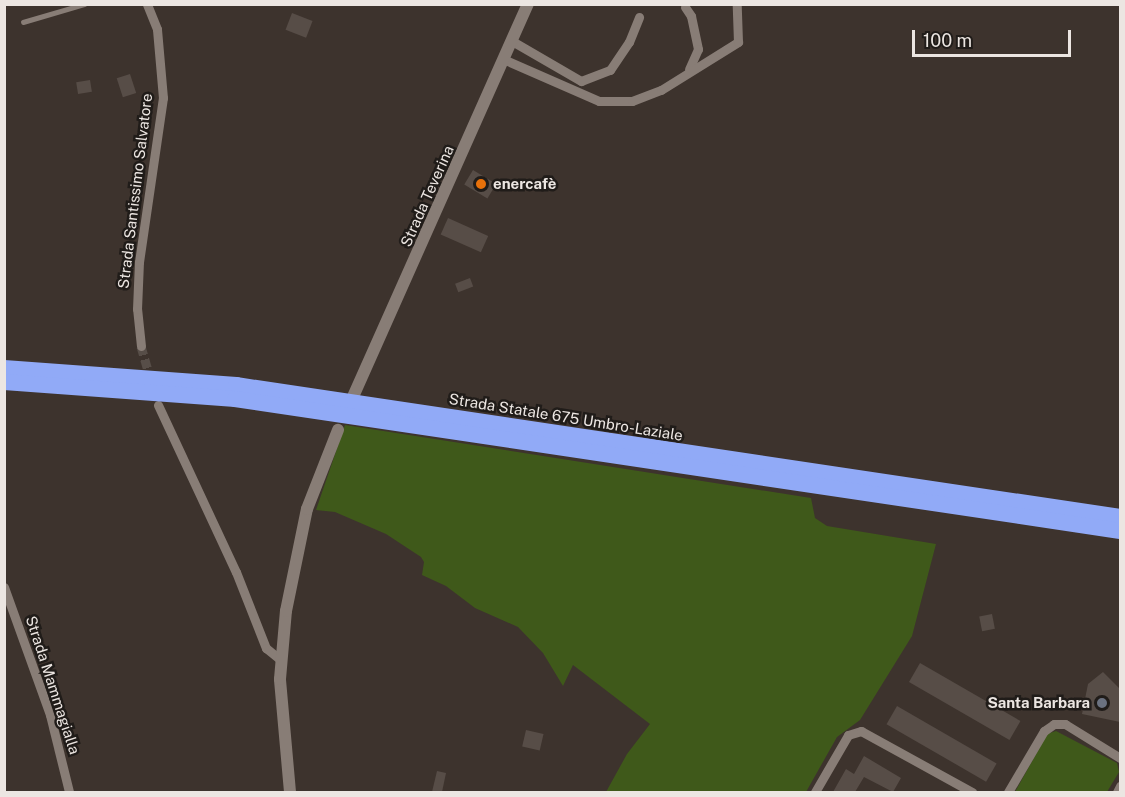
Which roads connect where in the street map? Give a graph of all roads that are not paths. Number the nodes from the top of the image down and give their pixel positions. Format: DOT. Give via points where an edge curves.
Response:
graph roads {
  1 [pos="84,4"];
  2 [pos="147,4"];
  3 [pos="528,4"];
  4 [pos="737,4"];
  5 [pos="685,7"];
  6 [pos="639,17"];
  7 [pos="23,22"];
  8 [pos="512,41"];
  9 [pos="503,58"];
  10 [pos="689,69"];
  11 [pos="141,346"];
  12 [pos="4,368"];
  13 [pos="4,382"];
  14 [pos="352,399"];
  15 [pos="158,405"];
  16 [pos="338,430"];
  17 [pos="1120,517"];
  18 [pos="1120,531"];
  19 [pos="4,587"];
  20 [pos="281,660"];
  21 [pos="1120,758"];
  22 [pos="1120,786"];
  23 [pos="69,792"];
  24 [pos="290,792"];
  25 [pos="815,792"];
  26 [pos="972,792"];
  27 [pos="1008,792"];
  28 [pos="1117,792"];
  1 -- 7 [label="lane"];
  2 -- 11 [label="street, Strada Santissimo Salvatore" via="157,29 163,98 139,262 136,309"];
  3 -- 8 [label="main road, Strada Teverina"];
  4 -- 10 [label="street" via="738,42"];
  5 -- 10 [label="street" via="692,16 698,49"];
  6 -- 8 [label="street" via="629,42 610,70 581,81"];
  8 -- 9 [label="main road, Strada Teverina"];
  9 -- 10 [label="street" via="599,101 632,100 661,90"];
  9 -- 14 [label="main road, Strada Teverina"];
  12 -- 17 [label="highway, Strada Statale 675 Umbro-Laziale" via="236,385"];
  13 -- 18 [label="highway, Strada Statale 675 Umbro-Laziale" via="235,399"];
  15 -- 20 [label="street" via="236,572 266,648"];
  16 -- 20 [label="main road" via="307,509 286,611"];
  19 -- 23 [label="street, Strada Mammagialla" via="50,715"];
  20 -- 24 [label="main road"];
  21 -- 27 [label="street" via="1065,724 1054,724 1044,731"];
  22 -- 28 [label="street"];
  25 -- 26 [label="street" via="848,735 861,731"];
}
